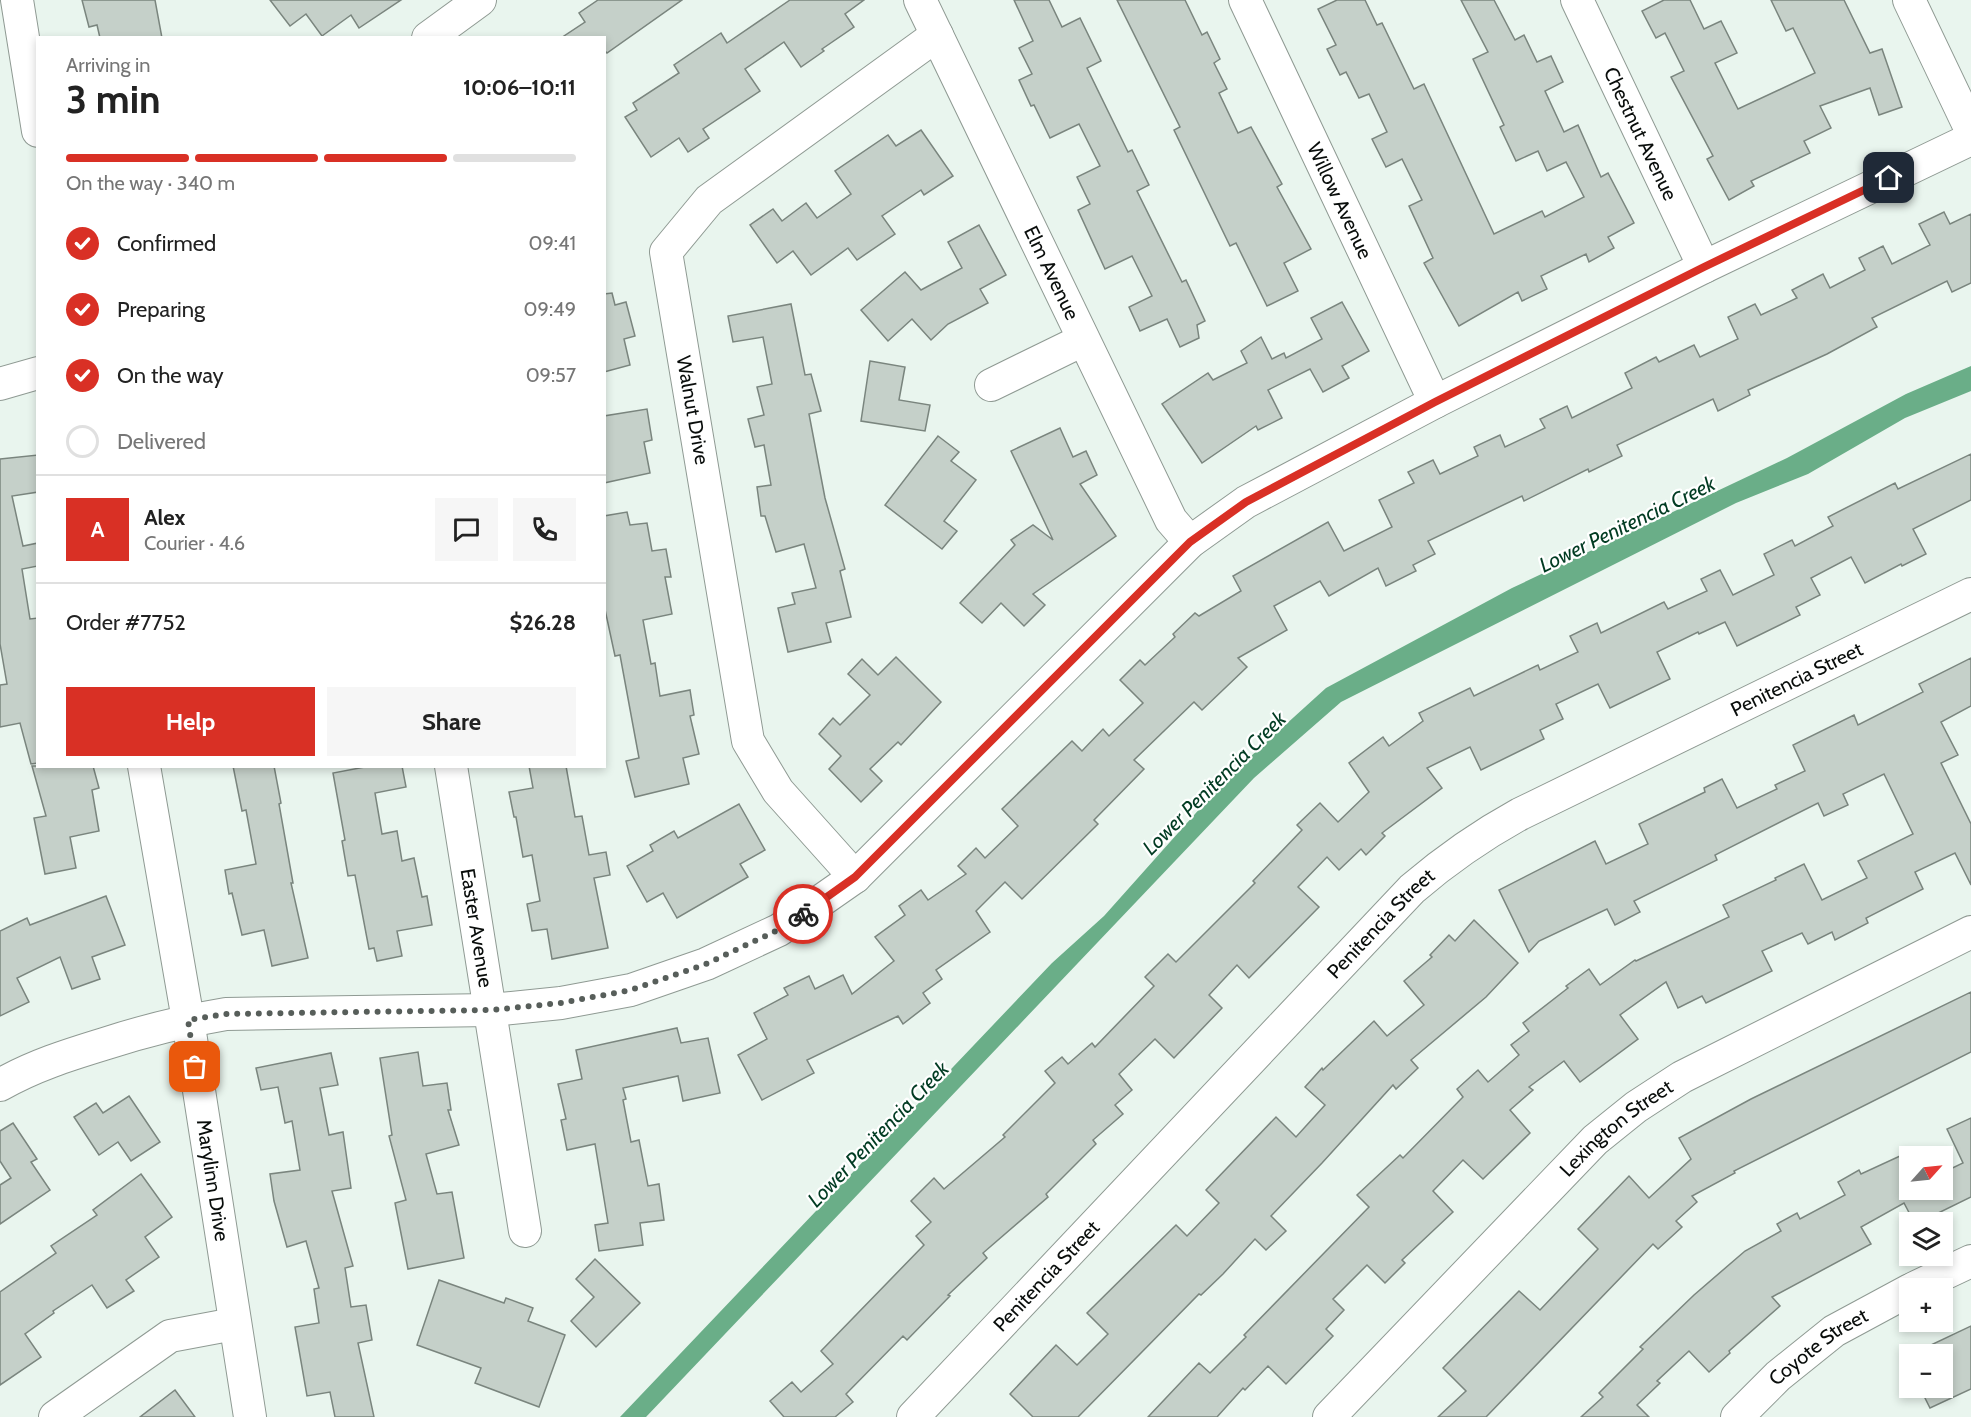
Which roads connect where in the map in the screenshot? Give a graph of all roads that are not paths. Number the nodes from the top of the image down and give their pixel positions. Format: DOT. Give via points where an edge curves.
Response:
graph roads {
  1 [pos="17,0"];
  2 [pos="480,0"];
  3 [pos="920,0"];
  4 [pos="1245,0"];
  5 [pos="1577,0"];
  6 [pos="1909,0"];
  7 [pos="937,35"];
  8 [pos="431,36"];
  9 [pos="36,119"];
  10 [pos="1971,130"];
  11 [pos="1971,139"];
  12 [pos="1704,267"];
  13 [pos="1083,340"];
  14 [pos="36,374"];
  15 [pos="0,384"];
  16 [pos="991,385"];
  17 [pos="1435,402"];
  18 [pos="1190,542"];
  19 [pos="1971,594"];
  20 [pos="144,768"];
  21 [pos="450,768"];
  22 [pos="855,877"];
  23 [pos="1971,932"];
  24 [pos="491,1010"];
  25 [pos="188,1020"];
  26 [pos="0,1085"];
  27 [pos="525,1231"];
  28 [pos="1971,1261"];
  29 [pos="1935,1278"];
  30 [pos="1899,1296"];
  31 [pos="234,1324"];
  32 [pos="55,1417"];
  33 [pos="250,1417"];
  34 [pos="914,1417"];
  35 [pos="1329,1417"];
  36 [pos="1737,1417"];
  1 -- 9 [label="street"];
  2 -- 8 [label="street"];
  3 -- 7 [label="street, Elm Avenue"];
  4 -- 17 [label="street, Willow Avenue"];
  5 -- 12 [label="street, Chestnut Avenue"];
  6 -- 10 [label="street"];
  7 -- 13 [label="street, Elm Avenue"];
  7 -- 22 [label="street, Walnut Drive" via="709,200 666,252 748,741 778,791"];
  11 -- 12 [label="street"];
  12 -- 17 [label="street"];
  13 -- 16 [label="street"];
  13 -- 18 [label="street, Elm Avenue" via="1171,520"];
  14 -- 15 [label="street"];
  17 -- 18 [label="street" via="1246,502"];
  18 -- 22 [label="street"];
  19 -- 34 [label="street, Penitencia Street" via="1520,814 1448,858 1412,889"];
  20 -- 25 [label="street, Marylinn Drive"];
  21 -- 24 [label="street, Easter Avenue"];
  22 -- 24 [label="street" via="778,930 706,964 631,990"];
  23 -- 35 [label="street, Lexington Street" via="1682,1077 1636,1107 1595,1140"];
  24 -- 25 [label="street" via="226,1014"];
  24 -- 27 [label="street, Easter Avenue"];
  25 -- 26 [label="street" via="62,1057"];
  25 -- 31 [label="street, Marylinn Drive"];
  28 -- 29 [label="street, Coyote Street"];
  30 -- 36 [label="street, Coyote Street" via="1834,1331 1778,1376"];
  31 -- 32 [label="street" via="170,1336"];
  31 -- 33 [label="street, Marylinn Drive"];
}
